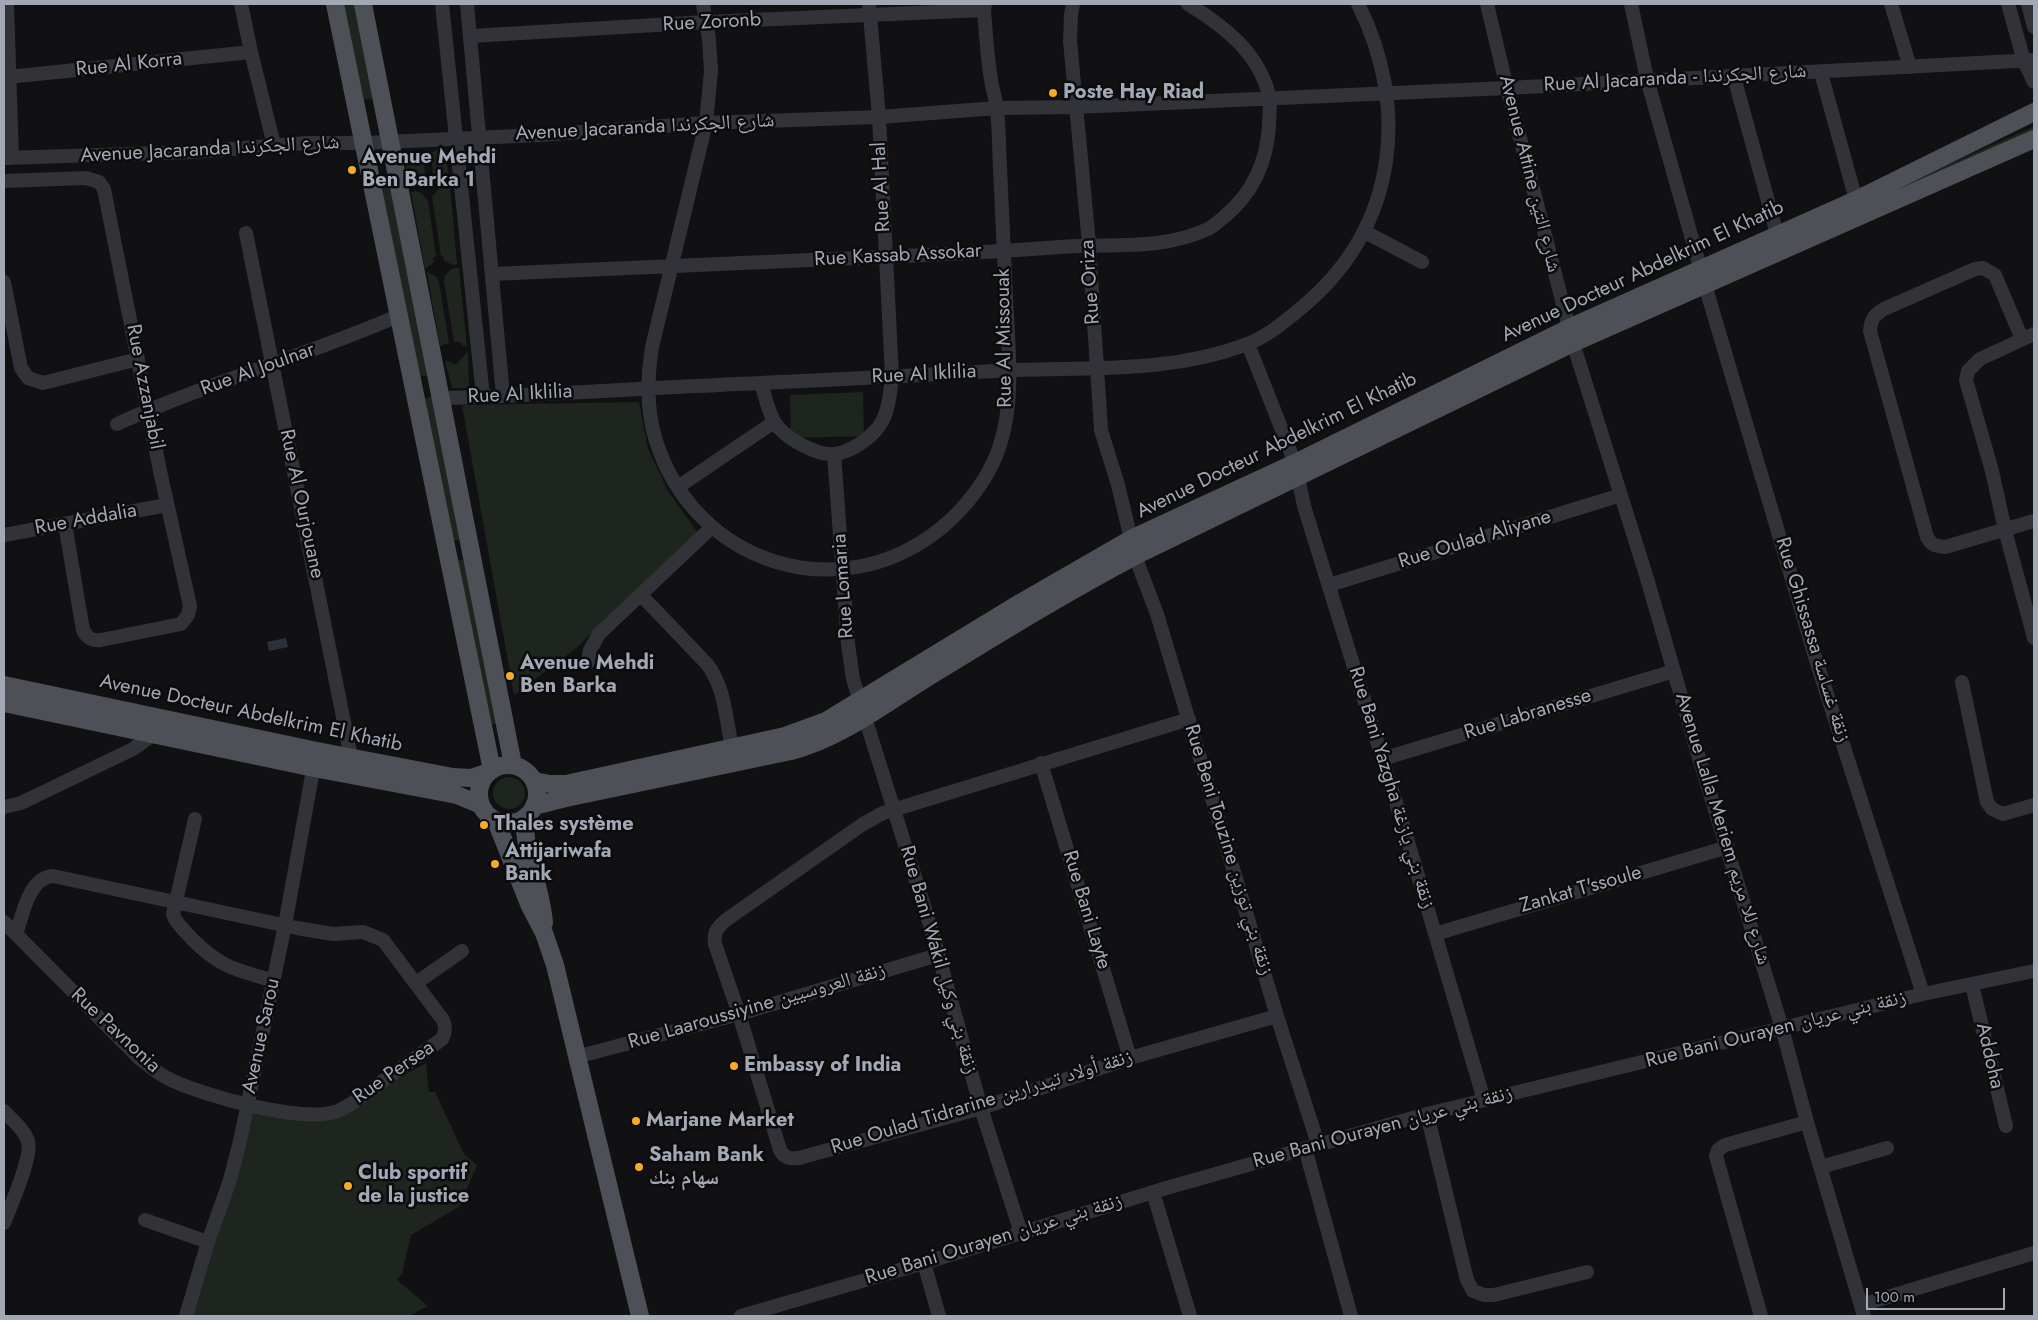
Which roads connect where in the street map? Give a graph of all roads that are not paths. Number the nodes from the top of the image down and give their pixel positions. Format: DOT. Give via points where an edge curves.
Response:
graph roads {
  1 [pos="6,4"];
  2 [pos="242,4"];
  3 [pos="335,4"];
  4 [pos="363,4"];
  5 [pos="442,4"];
  6 [pos="467,4"];
  7 [pos="703,4"];
  8 [pos="1073,4"];
  9 [pos="1188,4"];
  10 [pos="1358,4"];
  11 [pos="1488,4"];
  12 [pos="1631,4"];
  13 [pos="1891,4"];
  14 [pos="2008,4"];
  15 [pos="2028,4"];
  16 [pos="985,7"];
  17 [pos="870,10"];
  18 [pos="706,22"];
  19 [pos="2034,27"];
  20 [pos="470,36"];
  21 [pos="251,52"];
  22 [pos="2029,61"];
  23 [pos="1910,67"];
  24 [pos="1821,72"];
  25 [pos="8,77"];
  26 [pos="1734,77"];
  27 [pos="1647,79"];
  28 [pos="2034,82"];
  29 [pos="1507,88"];
  30 [pos="1388,92"];
  31 [pos="1270,98"];
  32 [pos="1076,107"];
  33 [pos="997,108"];
  34 [pos="2034,112"];
  35 [pos="879,117"];
  36 [pos="706,123"];
  37 [pos="478,137"];
  38 [pos="456,138"];
  39 [pos="2034,138"];
  40 [pos="389,141"];
  41 [pos="364,143"];
  42 [pos="274,146"];
  43 [pos="8,158"];
  44 [pos="42,158"];
  45 [pos="44,180"];
  46 [pos="4,181"];
  47 [pos="1856,200"];
  48 [pos="1365,232"];
  49 [pos="246,233"];
  50 [pos="1777,234"];
  51 [pos="1089,244"];
  52 [pos="1004,251"];
  53 [pos="886,257"];
  54 [pos="1422,262"];
  55 [pos="672,267"];
  56 [pos="492,274"];
  57 [pos="1703,277"];
  58 [pos="4,282"];
  59 [pos="400,315"];
  60 [pos="1571,336"];
  61 [pos="2028,336"];
  62 [pos="1248,344"];
  63 [pos="138,359"];
  64 [pos="272,365"];
  65 [pos="1096,368"];
  66 [pos="1009,370"];
  67 [pos="892,377"];
  68 [pos="761,383"];
  69 [pos="648,388"];
  70 [pos="483,396"];
  71 [pos="503,396"];
  72 [pos="440,398"];
  73 [pos="148,410"];
  74 [pos="774,422"];
  75 [pos="117,424"];
  76 [pos="834,454"];
  77 [pos="1297,470"];
  78 [pos="678,487"];
  79 [pos="1621,495"];
  80 [pos="167,505"];
  81 [pos="2034,521"];
  82 [pos="65,524"];
  83 [pos="712,527"];
  84 [pos="2005,530"];
  85 [pos="4,535"];
  86 [pos="1133,548"];
  87 [pos="844,570"];
  88 [pos="1329,585"];
  89 [pos="641,595"];
  90 [pos="2034,638"];
  91 [pos="588,662"];
  92 [pos="1674,671"];
  93 [pos="1962,682"];
  94 [pos="4,685"];
  95 [pos="4,703"];
  96 [pos="862,708"];
  97 [pos="172,719"];
  98 [pos="1188,719"];
  99 [pos="155,734"];
  100 [pos="734,755"];
  101 [pos="352,758"];
  102 [pos="315,759"];
  103 [pos="1382,759"];
  104 [pos="1041,763"];
  105 [pos="513,765"];
  106 [pos="490,771"];
  107 [pos="354,776"];
  108 [pos="534,781"];
  109 [pos="481,804"];
  110 [pos="2034,805"];
  111 [pos="4,807"];
  112 [pos="894,809"];
  113 [pos="529,812"];
  114 [pos="195,819"];
  115 [pos="496,821"];
  116 [pos="1728,847"];
  117 [pos="176,904"];
  118 [pos="4,922"];
  119 [pos="286,926"];
  120 [pos="544,933"];
  121 [pos="16,934"];
  122 [pos="1435,934"];
  123 [pos="462,951"];
  124 [pos="938,956"];
  125 [pos="2034,971"];
  126 [pos="274,981"];
  127 [pos="416,983"];
  128 [pos="1972,985"];
  129 [pos="1923,994"];
  130 [pos="739,1014"];
  131 [pos="1277,1016"];
  132 [pos="1782,1028"];
  133 [pos="576,1057"];
  134 [pos="1130,1058"];
  135 [pos="1484,1100"];
  136 [pos="248,1104"];
  137 [pos="981,1108"];
  138 [pos="4,1111"];
  139 [pos="1428,1114"];
  140 [pos="1807,1122"];
  141 [pos="2006,1126"];
  142 [pos="1312,1146"];
  143 [pos="1887,1148"];
  144 [pos="1820,1167"];
  145 [pos="1153,1192"];
  146 [pos="145,1220"];
  147 [pos="4,1223"];
  148 [pos="1021,1233"];
  149 [pos="208,1242"];
  150 [pos="2034,1253"];
  151 [pos="924,1263"];
  152 [pos="1587,1272"];
  153 [pos="1862,1310"];
  154 [pos="775,1312"];
  155 [pos="186,1316"];
  156 [pos="640,1316"];
  157 [pos="741,1316"];
  158 [pos="939,1316"];
  159 [pos="1190,1316"];
  160 [pos="1351,1316"];
  161 [pos="1761,1316"];
  1 -- 25 [label="street"];
  2 -- 21 [label="street"];
  3 -- 41 [label="main road"];
  4 -- 40 [label="main road"];
  5 -- 38 [label="street"];
  6 -- 20 [label="street"];
  7 -- 18 [label="street, Rue Al Missouak"];
  8 -- 32 [label="street, Rue Oriza" via="1070,41"];
  9 -- 31 [label="street" via="1243,45 1258,67"];
  10 -- 30 [label="street, Rue Al Iklilia" via="1375,41"];
  11 -- 29 [label="street, Avenue Attine شارع التين"];
  12 -- 27 [label="street, Rue Ghissassa زنقة غساسة"];
  13 -- 23 [label="street"];
  14 -- 22 [label="street"];
  15 -- 19 [label="street"];
  16 -- 17 [label="street, Rue Zoronb"];
  16 -- 33 [label="street, Rue Al Missouak" via="991,79"];
  17 -- 18 [label="street, Rue Zoronb"];
  17 -- 35 [label="street, Rue Al Hal"];
  18 -- 20 [label="street, Rue Zoronb"];
  18 -- 36 [label="street, Rue Al Missouak" via="711,72"];
  20 -- 37 [label="street"];
  21 -- 25 [label="street, Rue Al Korra"];
  21 -- 42 [label="street"];
  22 -- 23 [label="street, Rue Al Jacaranda - شارع الجكرندا"];
  22 -- 28 [label="street"];
  23 -- 24 [label="street, Rue Al Jacaranda - شارع الجكرندا"];
  24 -- 26 [label="street, Rue Al Jacaranda - شارع الجكرندا"];
  24 -- 47 [label="street"];
  25 -- 43 [label="street"];
  26 -- 27 [label="street, Rue Al Jacaranda - شارع الجكرندا"];
  26 -- 50 [label="street"];
  27 -- 29 [label="street, Rue Al Jacaranda - شارع الجكرندا"];
  27 -- 57 [label="street, Rue Ghissassa زنقة غساسة"];
  29 -- 30 [label="street, Rue Al Jacaranda - شارع الجكرندا"];
  29 -- 60 [label="street, Avenue Attine شارع التين"];
  30 -- 31 [label="street, Rue Al Jacaranda - شارع الجكرندا"];
  30 -- 48 [label="street, Rue Al Iklilia" via="1388,152"];
  31 -- 32 [label="street, Rue Al Jacaranda - شارع الجكرندا"];
  31 -- 51 [label="street, Rue Kassab Assokar" via="1268,140 1258,176 1233,209 1212,227 1172,242"];
  32 -- 33 [label="street, Avenue Jacaranda شارع الجكرندا"];
  32 -- 51 [label="street, Rue Oriza"];
  33 -- 35 [label="street, Avenue Jacaranda شارع الجكرندا"];
  33 -- 52 [label="street, Rue Al Missouak"];
  34 -- 47 [label="main road, Avenue Docteur Abdelkrim El Khatib"];
  35 -- 36 [label="street, Avenue Jacaranda شارع الجكرندا"];
  35 -- 53 [label="street, Rue Al Hal"];
  36 -- 37 [label="street, Avenue Jacaranda شارع الجكرندا"];
  36 -- 55 [label="street, Rue Al Missouak"];
  37 -- 38 [label="street, Avenue Jacaranda شارع الجكرندا"];
  37 -- 56 [label="street"];
  38 -- 40 [label="street, Avenue Jacaranda شارع الجكرندا"];
  38 -- 70 [label="street"];
  39 -- 57 [label="main road, Avenue Docteur Abdelkrim El Khatib"];
  40 -- 41 [label="street, Avenue Jacaranda شارع الجكرندا"];
  40 -- 72 [label="main road"];
  41 -- 42 [label="street, Avenue Jacaranda شارع الجكرندا"];
  41 -- 59 [label="main road"];
  42 -- 44 [label="street, Avenue Jacaranda شارع الجكرندا"];
  43 -- 44 [label="street, Avenue Jacaranda شارع الجكرندا"];
  44 -- 45 [label="street"];
  45 -- 46 [label="street"];
  45 -- 63 [label="street, Rue Azzanjabil" via="86,178 99,182 106,193"];
  47 -- 50 [label="main road, Avenue Docteur Abdelkrim El Khatib"];
  48 -- 54 [label="street"];
  48 -- 62 [label="street, Rue Al Iklilia" via="1316,295 1290,318"];
  49 -- 64 [label="street, Rue Al Ourjouane"];
  50 -- 57 [label="main road, Avenue Docteur Abdelkrim El Khatib"];
  51 -- 52 [label="street, Rue Kassab Assokar"];
  51 -- 65 [label="street, Rue Oriza"];
  52 -- 53 [label="street, Rue Kassab Assokar"];
  52 -- 66 [label="street, Rue Al Missouak"];
  53 -- 55 [label="street, Rue Kassab Assokar"];
  53 -- 67 [label="street, Rue Al Hal"];
  55 -- 56 [label="street, Rue Kassab Assokar"];
  55 -- 69 [label="street, Rue Al Missouak" via="655,331"];
  56 -- 71 [label="street"];
  57 -- 60 [label="main road, Avenue Docteur Abdelkrim El Khatib"];
  57 -- 129 [label="street, Rue Ghissassa زنقة غساسة" via="1816,660"];
  58 -- 63 [label="street" via="20,368 28,378 42,383"];
  59 -- 64 [label="street, Rue Al Joulnar"];
  59 -- 106 [label="main road"];
  60 -- 77 [label="main road, Avenue Docteur Abdelkrim El Khatib"];
  60 -- 79 [label="street, Avenue Lalla Meriem شارع للا مريم"];
  61 -- 84 [label="street" via="1980,359 1968,372 1966,380"];
  61 -- 84 [label="street" via="1995,275 1983,268 1884,309 1874,315 1871,322 1870,331 1930,542 1945,547"];
  62 -- 65 [label="street, Rue Al Iklilia" via="1170,363"];
  62 -- 77 [label="street, Rue Bani Yazgha زنقة بني يازغة"];
  63 -- 73 [label="street, Rue Azzanjabil"];
  64 -- 73 [label="street, Rue Al Joulnar"];
  64 -- 101 [label="street, Rue Al Ourjouane"];
  65 -- 66 [label="street, Rue Al Iklilia"];
  65 -- 86 [label="street, Rue Oriza" via="1100,430 1118,485"];
  66 -- 67 [label="street, Rue Al Iklilia"];
  66 -- 87 [label="street, Rue Al Missouak" via="1008,411 999,447 982,482 963,508 925,541 903,554 865,567"];
  67 -- 68 [label="street, Rue Al Iklilia"];
  67 -- 76 [label="street" via="888,406 880,425 859,444"];
  68 -- 69 [label="street, Rue Al Iklilia"];
  68 -- 74 [label="street"];
  69 -- 71 [label="street, Rue Al Iklilia"];
  69 -- 78 [label="street, Rue Al Missouak" via="656,441"];
  70 -- 71 [label="street, Rue Al Iklilia"];
  70 -- 72 [label="street, Rue Al Iklilia"];
  72 -- 105 [label="main road"];
  73 -- 75 [label="street, Rue Al Joulnar"];
  73 -- 80 [label="street, Rue Azzanjabil"];
  74 -- 76 [label="street" via="797,443"];
  74 -- 78 [label="street"];
  76 -- 87 [label="street, Rue Lomaria"];
  77 -- 86 [label="main road, Avenue Docteur Abdelkrim El Khatib"];
  77 -- 88 [label="street, Rue Bani Yazgha زنقة بني يازغة" via="1304,506"];
  78 -- 83 [label="street, Rue Al Missouak" via="688,503"];
  79 -- 88 [label="street, Rue Oulad Aliyane"];
  79 -- 92 [label="street, Avenue Lalla Meriem شارع للا مريم"];
  80 -- 82 [label="street, Rue Addalia"];
  80 -- 82 [label="street, Rue Azzanjabil" via="190,606 188,615 181,624 101,640 91,639 83,630"];
  81 -- 84 [label="street"];
  82 -- 85 [label="street, Rue Addalia"];
  83 -- 87 [label="street, Rue Al Missouak" via="750,552 787,565"];
  83 -- 89 [label="street"];
  84 -- 90 [label="street"];
  86 -- 96 [label="main road, Avenue Docteur Abdelkrim El Khatib" via="1043,589"];
  86 -- 98 [label="street, Rue Beni Touzine زنقة بني توزين" via="1157,614"];
  87 -- 96 [label="street, Rue Lomaria" via="850,659"];
  88 -- 103 [label="street, Rue Bani Yazgha زنقة بني يازغة"];
  89 -- 91 [label="street" via="599,634 590,650"];
  89 -- 100 [label="street" via="715,676"];
  92 -- 103 [label="street, Rue Labranesse"];
  92 -- 116 [label="street, Avenue Lalla Meriem شارع للا مريم"];
  93 -- 110 [label="street" via="1987,802 2003,814"];
  94 -- 97 [label="main road, Avenue Docteur Abdelkrim El Khatib"];
  95 -- 99 [label="main road"];
  96 -- 100 [label="main road, Avenue Docteur Abdelkrim El Khatib"];
  96 -- 112 [label="street, Rue Bani Wakil زنقة بني وكيل"];
  97 -- 99 [label="street"];
  97 -- 102 [label="main road, Avenue Docteur Abdelkrim El Khatib"];
  98 -- 104 [label="street, Rue Oulad Tidrarine زنقة أولاد تيدرارين"];
  98 -- 131 [label="street, Rue Beni Touzine زنقة بني توزين"];
  99 -- 102 [label="main road"];
  99 -- 111 [label="street" via="133,750"];
  100 -- 108 [label="main road, Avenue Docteur Abdelkrim El Khatib" via="566,784"];
  100 -- 113 [label="main road, Avenue Docteur Abdelkrim El Khatib" via="576,796"];
  101 -- 102 [label="main road, Avenue Docteur Abdelkrim El Khatib"];
  101 -- 106 [label="main road, Avenue Docteur Abdelkrim El Khatib" via="462,778"];
  101 -- 107 [label="street, Rue Al Ourjouane"];
  102 -- 107 [label="main road"];
  102 -- 119 [label="street, Avenue Sarou"];
  103 -- 122 [label="street, Rue Bani Yazgha زنقة بني يازغة"];
  104 -- 112 [label="street, Rue Oulad Tidrarine زنقة أولاد تيدرارين"];
  104 -- 134 [label="street, Rue Bani Layte"];
  105 -- 106 [label="main road"];
  105 -- 108 [label="main road" via="526,771"];
  106 -- 109 [label="main road" via="480,787"];
  107 -- 109 [label="main road" via="457,794"];
  108 -- 113 [label="main road" via="537,790"];
  109 -- 115 [label="main road"];
  112 -- 124 [label="street, Rue Bani Wakil زنقة بني وكيل"];
  112 -- 130 [label="street, Rue Oulad Tidrarine زنقة أولاد تيدرارين" via="863,824 716,929 714,938"];
  113 -- 115 [label="main road" via="511,823"];
  113 -- 120 [label="main road" via="526,839 543,908"];
  114 -- 117 [label="street"];
  115 -- 120 [label="main road"];
  116 -- 122 [label="street, Zankat T'ssoule"];
  116 -- 132 [label="street, Avenue Lalla Meriem شارع للا مريم"];
  117 -- 119 [label="street, Rue Persea"];
  117 -- 121 [label="street, Rue Persea" via="46,876 32,889"];
  117 -- 126 [label="street" via="173,914 178,924 216,961"];
  118 -- 121 [label="street, Rue Pavnonia"];
  119 -- 126 [label="street, Avenue Sarou"];
  119 -- 127 [label="street, Rue Persea" via="319,932 363,932 375,936 383,940"];
  120 -- 133 [label="main road" via="560,984"];
  121 -- 136 [label="street, Rue Pavnonia" via="127,1046 160,1074 188,1088"];
  122 -- 135 [label="street, Rue Bani Yazgha زنقة بني يازغة"];
  123 -- 127 [label="street"];
  124 -- 130 [label="street, Rue Laaroussiyine زنقة العروسيين"];
  124 -- 137 [label="street, Rue Bani Wakil زنقة بني وكيل"];
  125 -- 128 [label="street, Rue Bani Ourayen زنقة بني عريان"];
  126 -- 136 [label="street, Avenue Sarou"];
  127 -- 136 [label="street, Rue Persea" via="443,1020 442,1039 337,1111 318,1115"];
  128 -- 129 [label="street, Rue Bani Ourayen زنقة بني عريان"];
  128 -- 141 [label="street, Addoha"];
  129 -- 132 [label="street, Rue Bani Ourayen زنقة بني عريان"];
  130 -- 133 [label="street, Rue Laaroussiyine زنقة العروسيين"];
  130 -- 137 [label="street, Rue Oulad Tidrarine زنقة أولاد تيدرارين" via="780,1150 786,1157 798,1158"];
  131 -- 134 [label="street, Rue Oulad Tidrarine زنقة أولاد تيدرارين"];
  131 -- 142 [label="street, Rue Beni Touzine زنقة بني توزين"];
  132 -- 135 [label="street, Rue Bani Ourayen زنقة بني عريان"];
  132 -- 140 [label="street, Avenue Lalla Meriem شارع للا مريم"];
  133 -- 156 [label="main road"];
  134 -- 137 [label="street, Rue Oulad Tidrarine زنقة أولاد تيدرارين"];
  135 -- 139 [label="street, Rue Bani Ourayen زنقة بني عريان"];
  136 -- 149 [label="street, Avenue Sarou" via="234,1169"];
  137 -- 148 [label="street, Rue Bani Wakil زنقة بني وكيل"];
  138 -- 147 [label="street" via="24,1132 29,1147"];
  139 -- 142 [label="street, Rue Bani Ourayen زنقة بني عريان"];
  139 -- 152 [label="street" via="1467,1280 1473,1291 1494,1295"];
  140 -- 144 [label="street, Avenue Lalla Meriem شارع للا مريم"];
  140 -- 161 [label="street" via="1725,1145 1716,1156"];
  142 -- 145 [label="street, Rue Bani Ourayen زنقة بني عريان"];
  142 -- 160 [label="street, Rue Beni Touzine زنقة بني توزين"];
  143 -- 144 [label="street"];
  144 -- 153 [label="street, Avenue Lalla Meriem شارع للا مريم"];
  145 -- 148 [label="street, Rue Bani Ourayen زنقة بني عريان"];
  145 -- 159 [label="street"];
  146 -- 149 [label="street"];
  148 -- 151 [label="street, Rue Bani Ourayen زنقة بني عريان"];
  149 -- 155 [label="street, Avenue Sarou"];
  150 -- 153 [label="street"];
  151 -- 154 [label="street, Rue Bani Ourayen زنقة بني عريان"];
  151 -- 158 [label="street"];
  154 -- 157 [label="street, Rue Bani Ourayen زنقة بني عريان"];
}
